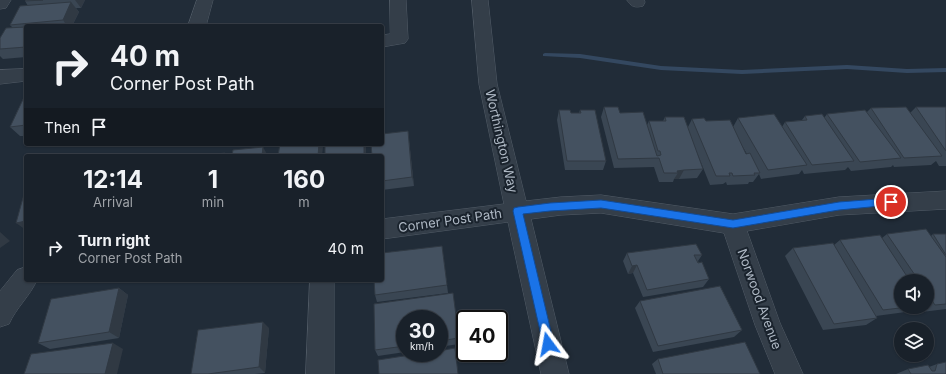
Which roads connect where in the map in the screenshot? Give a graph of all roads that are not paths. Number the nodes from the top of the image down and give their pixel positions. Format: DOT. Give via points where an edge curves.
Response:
graph roads {
  1 [pos="3,0"];
  2 [pos="205,0"];
  3 [pos="398,0"];
  4 [pos="480,0"];
  5 [pos="0,4"];
  6 [pos="198,24"];
  7 [pos="390,40"];
  8 [pos="24,75"];
  9 [pos="0,77"];
  10 [pos="946,200"];
  11 [pos="518,211"];
  12 [pos="733,224"];
  13 [pos="384,229"];
  14 [pos="24,281"];
  15 [pos="322,282"];
  16 [pos="0,315"];
  17 [pos="320,374"];
  18 [pos="555,374"];
  19 [pos="789,374"];
  1 -- 5 [label="street"];
  2 -- 6 [label="street"];
  3 -- 7 [label="street"];
  4 -- 11 [label="street, Worthington Way" via="488,84"];
  8 -- 9 [label="street"];
  10 -- 12 [label="street, Corner Post Path" via="839,206"];
  11 -- 12 [label="street, Corner Post Path" via="601,204"];
  11 -- 13 [label="street, Corner Post Path"];
  11 -- 18 [label="street, Worthington Way"];
  12 -- 19 [label="street, Norwood Avenue" via="768,325"];
  14 -- 16 [label="street"];
  15 -- 17 [label="street"];
}
